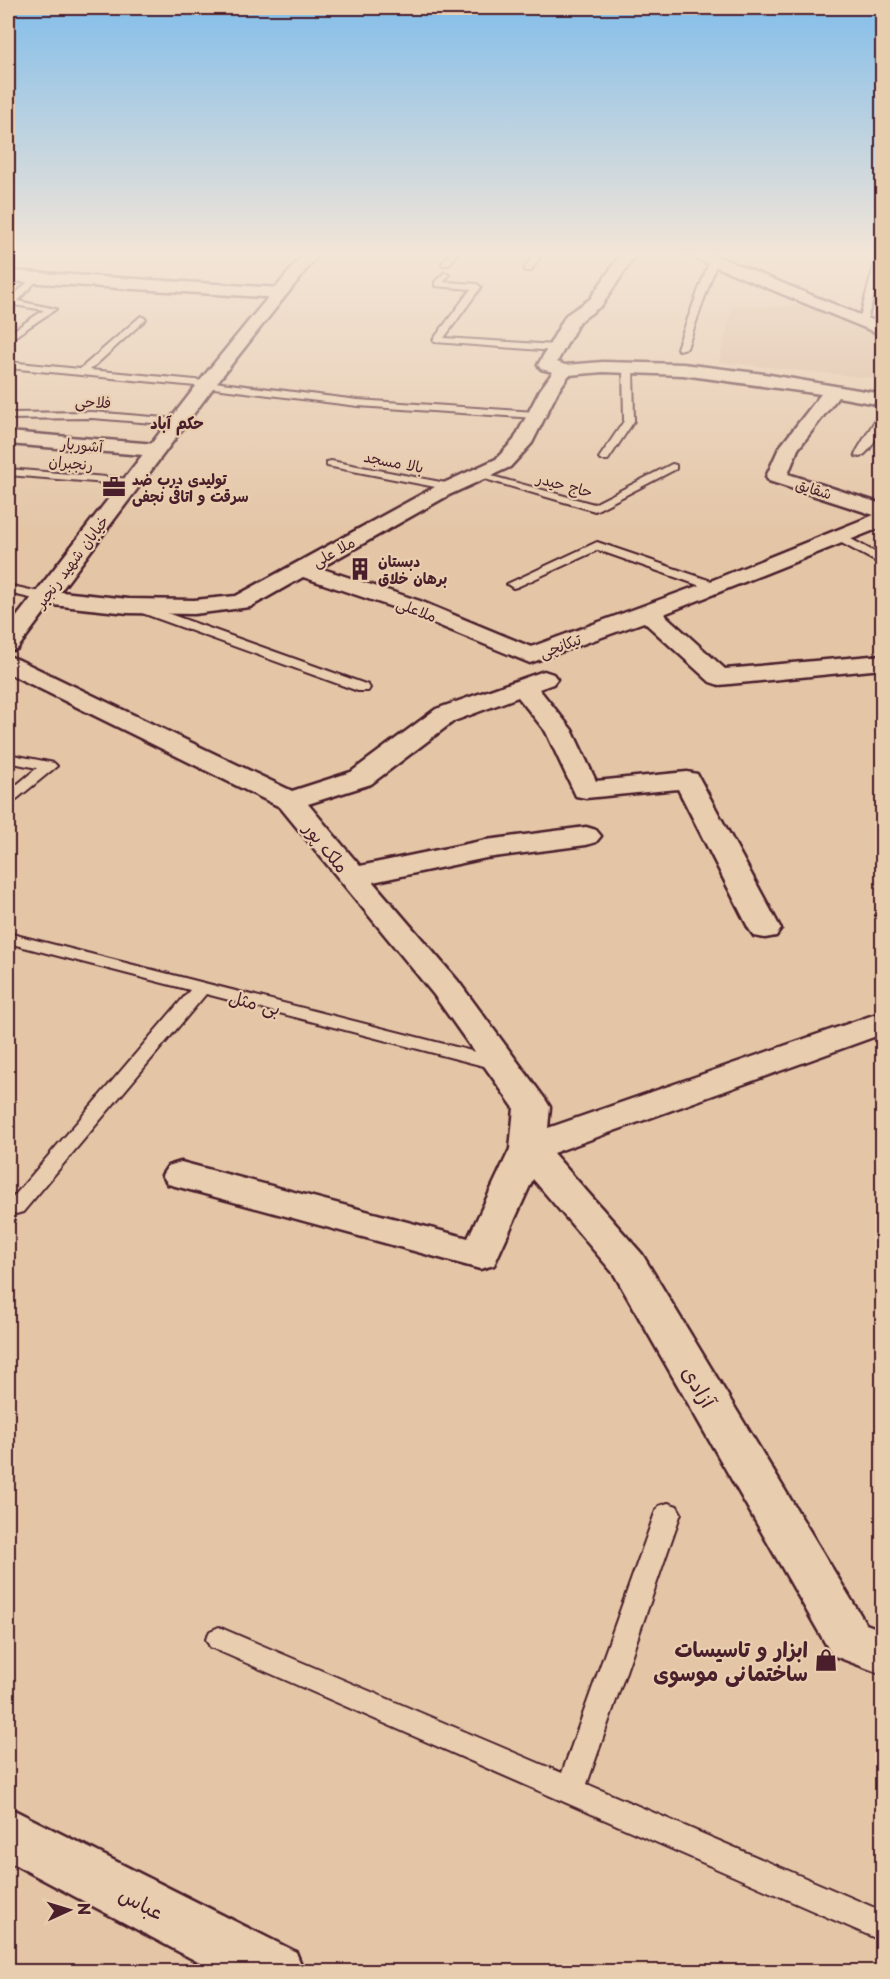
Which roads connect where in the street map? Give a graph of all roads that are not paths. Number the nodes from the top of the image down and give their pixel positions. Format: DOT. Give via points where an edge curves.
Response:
graph roads {
  1 [pos="114,343"];
  2 [pos="239,343"];
  3 [pos="487,343"];
  4 [pos="558,343"];
  5 [pos="684,343"];
  6 [pos="555,348"];
  7 [pos="682,348"];
  8 [pos="8,364"];
  9 [pos="628,367"];
  10 [pos="564,370"];
  11 [pos="82,372"];
  12 [pos="206,384"];
  13 [pos="833,391"];
  14 [pos="882,399"];
  15 [pos="536,415"];
  16 [pos="8,416"];
  17 [pos="882,417"];
  18 [pos="177,422"];
  19 [pos="8,438"];
  20 [pos="156,450"];
  21 [pos="860,454"];
  22 [pos="604,458"];
  23 [pos="331,464"];
  24 [pos="672,467"];
  25 [pos="8,472"];
  26 [pos="477,476"];
  27 [pos="131,482"];
  28 [pos="451,487"];
  29 [pos="882,511"];
  30 [pos="882,520"];
  31 [pos="840,537"];
  32 [pos="882,561"];
  33 [pos="300,569"];
  34 [pos="513,584"];
  35 [pos="716,587"];
  36 [pos="8,589"];
  37 [pos="43,597"];
  38 [pos="136,606"];
  39 [pos="647,612"];
  40 [pos="8,644"];
  41 [pos="530,656"];
  42 [pos="882,662"];
  43 [pos="8,664"];
  44 [pos="523,686"];
  45 [pos="363,688"];
  46 [pos="8,758"];
  47 [pos="8,799"];
  48 [pos="290,801"];
  49 [pos="586,836"];
  50 [pos="352,877"];
  51 [pos="765,929"];
  52 [pos="8,938"];
  53 [pos="202,988"];
  54 [pos="882,1022"];
  55 [pos="503,1065"];
  56 [pos="528,1149"];
  57 [pos="181,1175"];
  58 [pos="16,1207"];
  59 [pos="668,1513"];
  60 [pos="219,1639"];
  61 [pos="866,1646"];
  62 [pos="570,1791"];
  63 [pos="8,1833"];
  64 [pos="882,1926"];
  65 [pos="276,1971"];
  1 -- 11 [label="lane"];
  2 -- 12 [label="street, خیابان شهید رنجبر"];
  3 -- 6 [label="lane"];
  4 -- 6 [label="street"];
  5 -- 7 [label="lane"];
  6 -- 10 [label="street" via="547,365"];
  8 -- 11 [label="lane"];
  9 -- 10 [label="street"];
  9 -- 13 [label="street" via="790,382"];
  9 -- 22 [label="lane" via="629,421"];
  10 -- 15 [label="street, ملا علی"];
  11 -- 12 [label="lane"];
  12 -- 15 [label="lane" via="358,403"];
  12 -- 18 [label="street, خیابان شهید رنجبر"];
  13 -- 14 [label="street"];
  13 -- 29 [label="street, شقایق" via="789,448 776,477"];
  15 -- 26 [label="street, ملا علی" via="522,442 503,464"];
  16 -- 18 [label="lane, فلاحی" via="92,415"];
  17 -- 21 [label="lane"];
  18 -- 20 [label="street, خیابان شهید رنجبر"];
  19 -- 20 [label="street, آشوربار"];
  20 -- 27 [label="street, خیابان شهید رنجبر"];
  23 -- 28 [label="lane, بالا مسجد"];
  24 -- 26 [label="lane, حاج حیدر" via="596,508"];
  25 -- 27 [label="lane, رنجبران"];
  26 -- 28 [label="street, ملا علی"];
  27 -- 37 [label="street, خیابان شهید رنجبر"];
  28 -- 33 [label="street, ملا علی"];
  30 -- 31 [label="street, تیکانچی"];
  31 -- 32 [label="lane"];
  31 -- 35 [label="street, تیکانچی"];
  33 -- 38 [label="street, ملا علی" via="242,602 194,607"];
  33 -- 41 [label="street, ملاعلی" via="412,606"];
  34 -- 35 [label="lane" via="597,546"];
  35 -- 39 [label="street, تیکانچی"];
  36 -- 37 [label="lane"];
  37 -- 38 [label="street, ملا علی"];
  37 -- 40 [label="street, خیابان شهید رنجبر"];
  38 -- 45 [label="lane"];
  39 -- 41 [label="street, تیکانچی"];
  39 -- 42 [label="street" via="719,677"];
  41 -- 44 [label="street, تیکانچی" via="546,678"];
  43 -- 48 [label="street, ملک پور"];
  44 -- 48 [label="street, تیکانچی" via="445,715 361,778"];
  44 -- 51 [label="street" via="559,730 586,790 687,780"];
  46 -- 47 [label="lane" via="50,766"];
  48 -- 50 [label="street, ملک پور"];
  49 -- 50 [label="street" via="486,849"];
  50 -- 55 [label="street, ملک پور" via="446,988"];
  52 -- 53 [label="lane, بی مثل"];
  53 -- 55 [label="lane, بی مثل"];
  53 -- 58 [label="lane"];
  54 -- 56 [label="street"];
  55 -- 56 [label="street, ملک پور" via="532,1107"];
  56 -- 57 [label="street, ملک پور" via="480,1255"];
  56 -- 61 [label="street, آزادی" via="628,1264"];
  59 -- 62 [label="lane"];
  60 -- 62 [label="lane"];
  62 -- 64 [label="lane"];
  63 -- 65 [label="street, عباس"];
}
